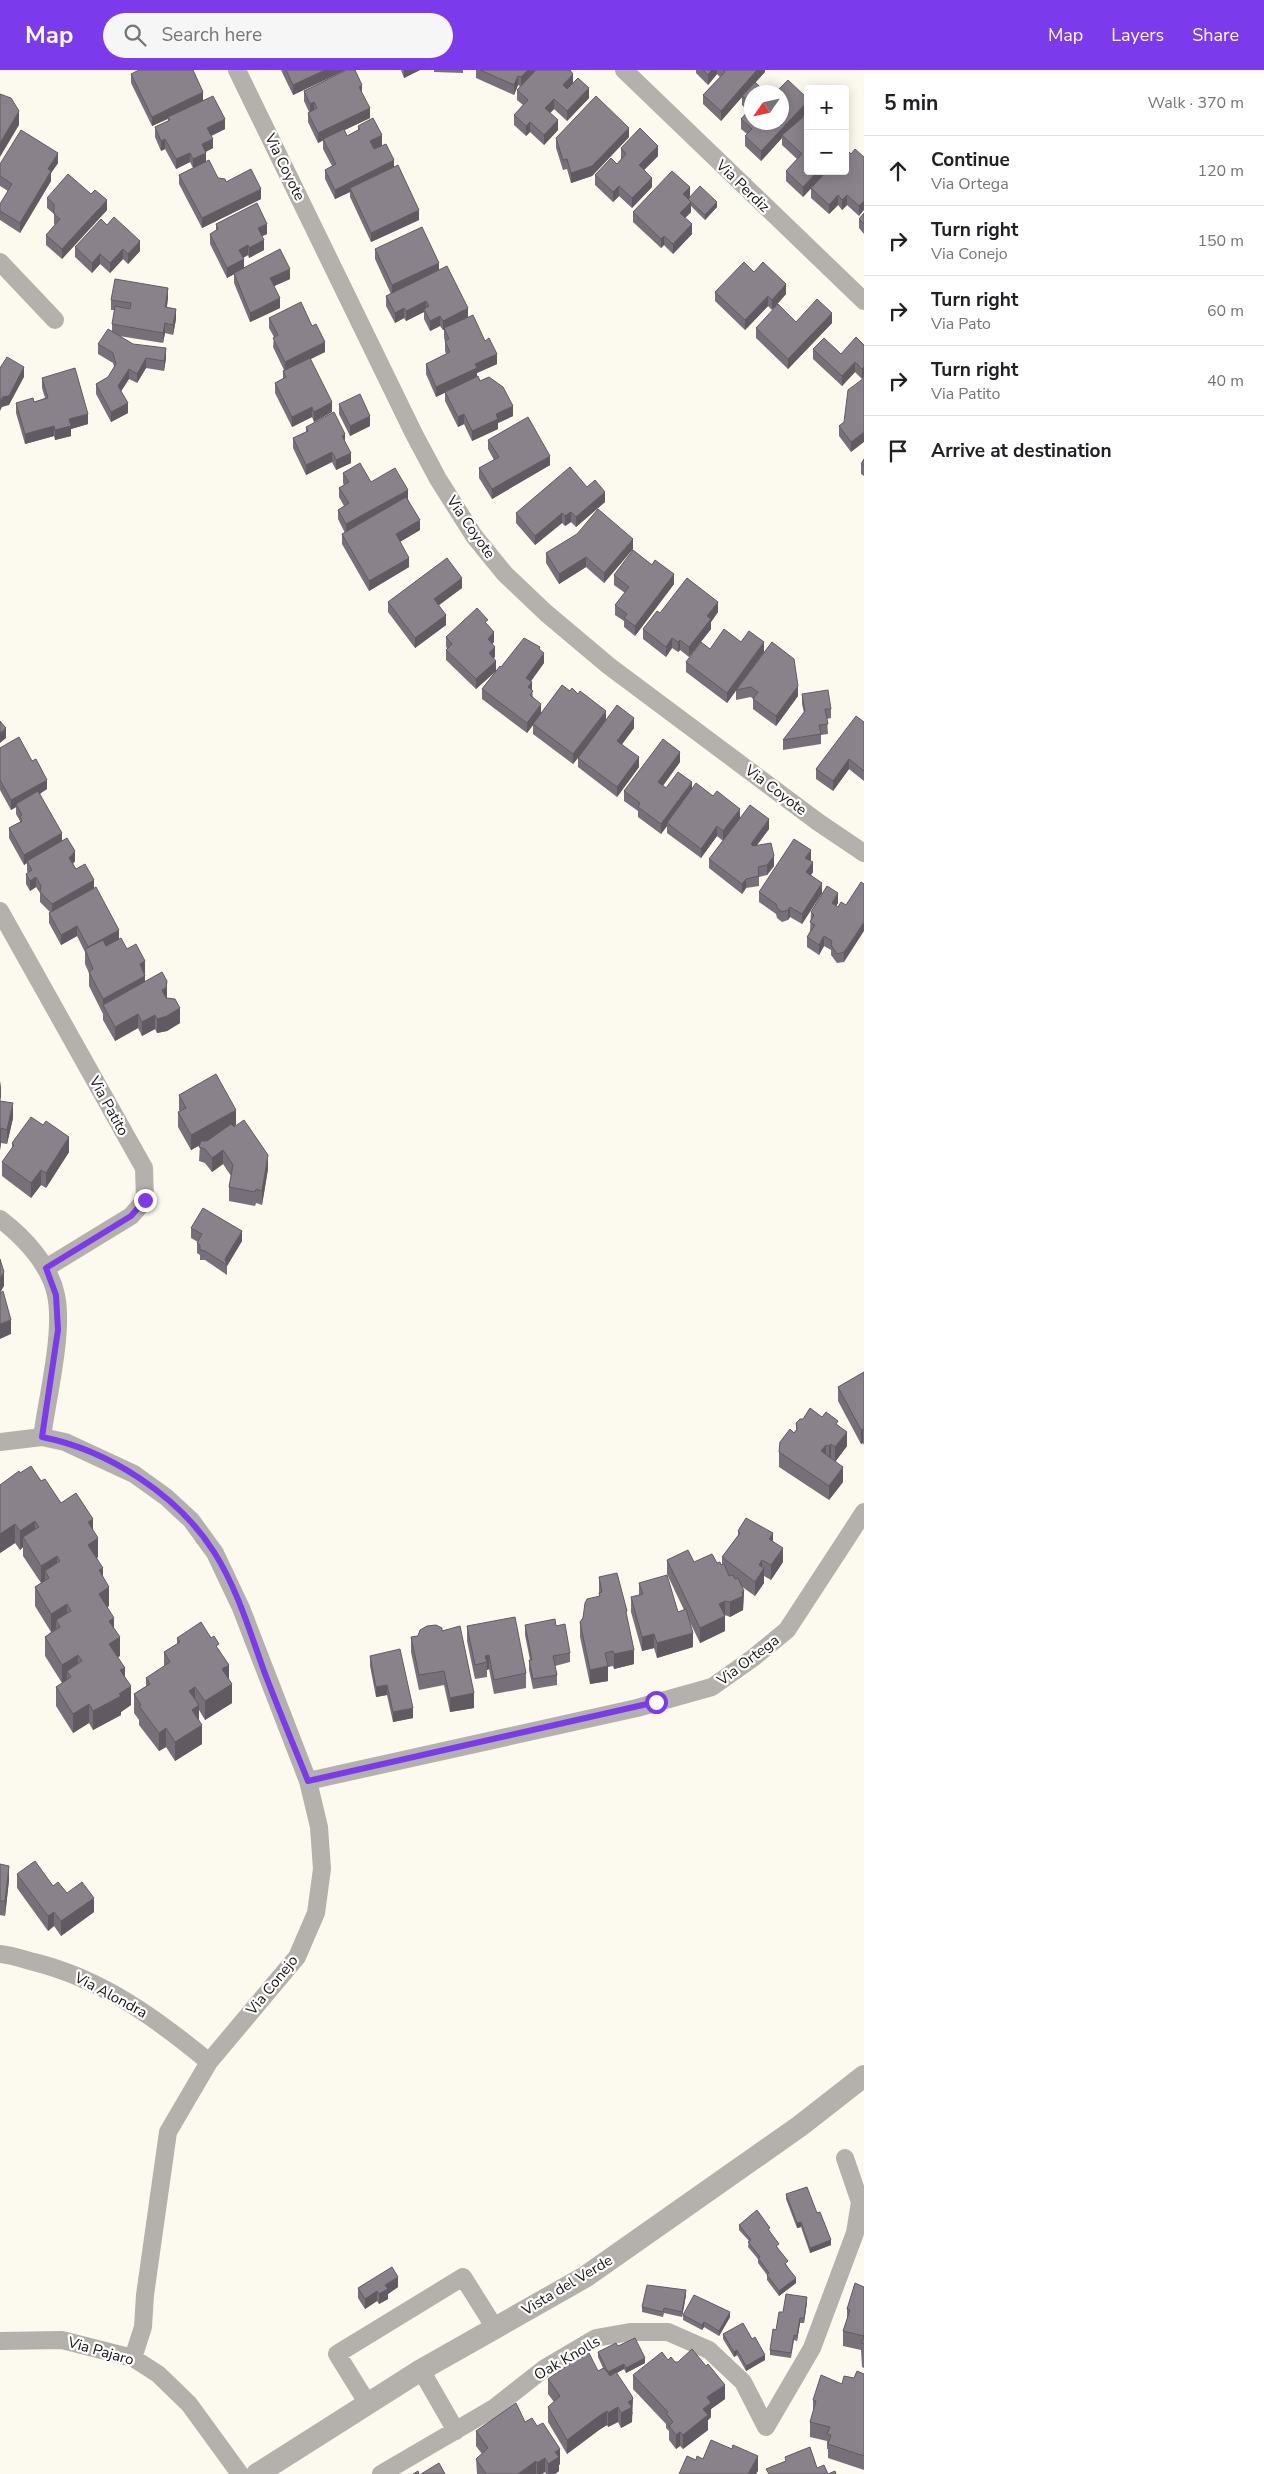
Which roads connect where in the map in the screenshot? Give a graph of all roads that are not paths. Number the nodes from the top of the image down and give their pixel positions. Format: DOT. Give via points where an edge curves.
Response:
graph roads {
  1 [pos="238,70"];
  2 [pos="624,70"];
  3 [pos="0,262"];
  4 [pos="864,301"];
  5 [pos="55,320"];
  6 [pos="864,853"];
  7 [pos="0,911"];
  8 [pos="0,1219"];
  9 [pos="46,1268"];
  10 [pos="42,1437"];
  11 [pos="0,1442"];
  12 [pos="864,1512"];
  13 [pos="308,1781"];
  14 [pos="0,1954"];
  15 [pos="209,2062"];
  16 [pos="864,2076"];
  17 [pos="845,2158"];
  18 [pos="495,2328"];
  19 [pos="0,2341"];
  20 [pos="133,2358"];
  21 [pos="421,2370"];
  22 [pos="368,2404"];
  23 [pos="456,2431"];
  24 [pos="240,2474"];
  25 [pos="257,2474"];
  26 [pos="381,2474"];
  1 -- 6 [label="street, Via Coyote" via="414,434 438,479 480,544 505,574 546,613 609,666"];
  2 -- 4 [label="street, Via Perdiz"];
  3 -- 5 [label="street"];
  7 -- 9 [label="street, Via Patito" via="144,1168 145,1200 131,1216"];
  8 -- 9 [label="street"];
  9 -- 10 [label="street" via="56,1295 58,1330"];
  10 -- 11 [label="street, Via Conejo"];
  10 -- 13 [label="street, Via Conejo" via="65,1442 134,1474 191,1520 215,1553 241,1608"];
  12 -- 13 [label="street, Via Ortega" via="787,1630 712,1686 638,1708"];
  13 -- 15 [label="street, Via Conejo" via="319,1827 322,1861 316,1913 297,1957"];
  14 -- 15 [label="street, Via Alondra" via="56,1968 92,1982 133,2004"];
  15 -- 20 [label="street, Via Conejo" via="168,2132 143,2327"];
  16 -- 18 [label="street, Vista del Verde" via="800,2126 585,2278"];
  17 -- 23 [label="street, Oak Knolls" via="860,2202 855,2233 812,2348 766,2427 743,2382 710,2350 668,2332 630,2332 596,2338 545,2368 494,2408"];
  18 -- 21 [label="street, Vista del Verde"];
  18 -- 22 [label="street" via="463,2277 337,2354"];
  19 -- 20 [label="street, Via Pajaro" via="62,2340"];
  20 -- 24 [label="street, Via Pajaro" via="158,2374 189,2404"];
  21 -- 22 [label="street, Vista del Verde"];
  21 -- 23 [label="street"];
  22 -- 25 [label="street, Vista del Verde"];
  23 -- 26 [label="street, Oak Knolls"];
}
